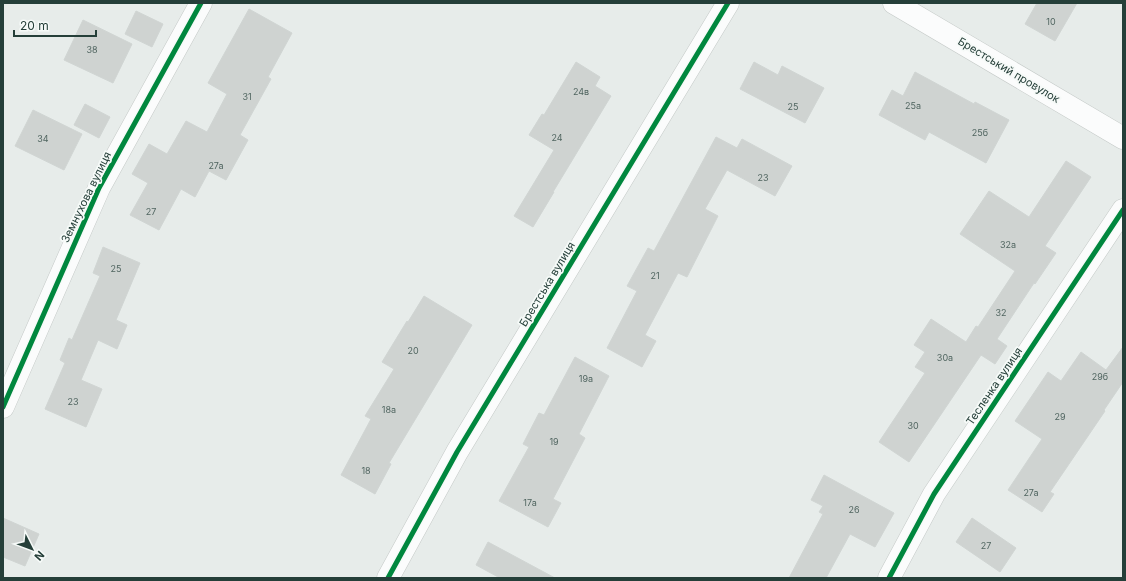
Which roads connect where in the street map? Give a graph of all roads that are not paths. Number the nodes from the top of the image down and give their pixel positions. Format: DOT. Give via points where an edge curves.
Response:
graph roads {
  1 [pos="201,3"];
  2 [pos="728,3"];
  3 [pos="894,3"];
  4 [pos="1123,138"];
  5 [pos="1123,210"];
  6 [pos="3,407"];
  7 [pos="388,578"];
  8 [pos="889,578"];
  1 -- 6 [label="street, Земнухова вулиця" via="99,188"];
  2 -- 7 [label="street, Брестська вулиця" via="457,452"];
  3 -- 4 [label="street, Брестський провулок"];
  5 -- 8 [label="street, Тесленка вулиця" via="934,494"];
}
